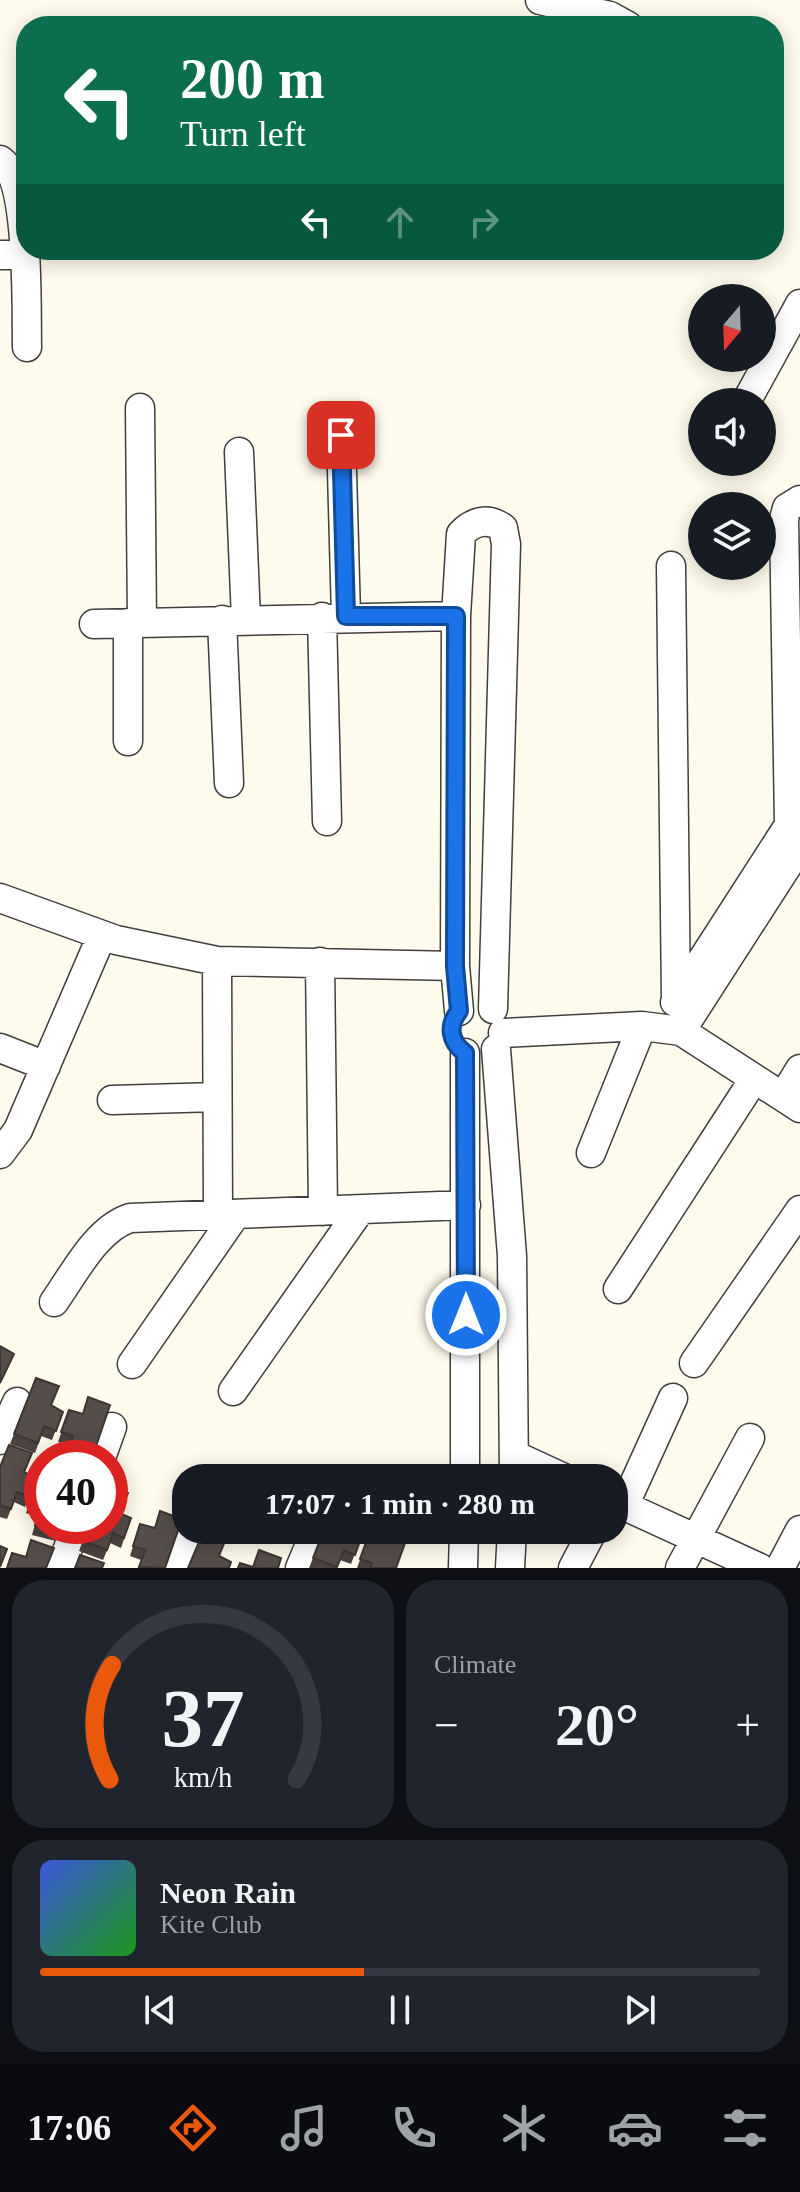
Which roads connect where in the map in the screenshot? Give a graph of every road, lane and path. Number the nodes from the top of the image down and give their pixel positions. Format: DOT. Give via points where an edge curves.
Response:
graph roads {
  1 [pos="540,0"];
  2 [pos="610,16"];
  3 [pos="0,160"];
  4 [pos="12,255"];
  5 [pos="800,304"];
  6 [pos="27,347"];
  7 [pos="754,388"];
  8 [pos="140,408"];
  9 [pos="341,435"];
  10 [pos="239,452"];
  11 [pos="800,500"];
  12 [pos="671,566"];
  13 [pos="456,616"];
  14 [pos="334,617"];
  15 [pos="234,620"];
  16 [pos="135,623"];
  17 [pos="94,624"];
  18 [pos="128,741"];
  19 [pos="229,783"];
  20 [pos="327,821"];
  21 [pos="798,834"];
  22 [pos="0,898"];
  23 [pos="102,935"];
  24 [pos="217,961"];
  25 [pos="320,962"];
  26 [pos="455,966"];
  27 [pos="676,1001"];
  28 [pos="459,1011"];
  29 [pos="661,1028"];
  30 [pos="497,1031"];
  31 [pos="0,1048"];
  32 [pos="465,1053"];
  33 [pos="46,1066"];
  34 [pos="800,1069"];
  35 [pos="754,1079"];
  36 [pos="217,1097"];
  37 [pos="112,1100"];
  38 [pos="791,1102"];
  39 [pos="591,1153"];
  40 [pos="0,1154"];
  41 [pos="466,1205"];
  42 [pos="360,1210"];
  43 [pos="800,1210"];
  44 [pos="323,1211"];
  45 [pos="227,1214"];
  46 [pos="618,1289"];
  47 [pos="54,1302"];
  48 [pos="694,1363"];
  49 [pos="132,1364"];
  50 [pos="233,1391"];
  51 [pos="673,1398"];
  52 [pos="17,1402"];
  53 [pos="112,1427"];
  54 [pos="750,1438"];
  55 [pos="0,1440"];
  56 [pos="107,1440"];
  57 [pos="465,1464"];
  58 [pos="514,1464"];
  59 [pos="628,1486"];
  60 [pos="628,1507"];
  61 [pos="800,1530"];
  62 [pos="696,1538"];
  63 [pos="70,1544"];
  64 [pos="188,1544"];
  65 [pos="310,1544"];
  66 [pos="464,1544"];
  67 [pos="511,1544"];
  68 [pos="586,1544"];
  69 [pos="61,1568"];
  70 [pos="179,1568"];
  71 [pos="300,1568"];
  72 [pos="463,1568"];
  73 [pos="510,1568"];
  74 [pos="573,1568"];
  75 [pos="680,1568"];
  76 [pos="760,1568"];
  77 [pos="780,1568"];
  1 -- 2 [label="street"];
  3 -- 4 [label="street" via="14,183"];
  4 -- 6 [label="street"];
  5 -- 7 [label="street"];
  8 -- 16 [label="street"];
  9 -- 14 [label="street"];
  10 -- 15 [label="street"];
  11 -- 21 [label="street" via="787,508 784,519"];
  12 -- 27 [label="street"];
  13 -- 14 [label="street"];
  13 -- 26 [label="street"];
  13 -- 30 [label="street" via="461,534 470,524 495,522 503,528 506,544"];
  14 -- 15 [label="street"];
  14 -- 20 [label="street"];
  15 -- 16 [label="street"];
  15 -- 19 [label="street"];
  16 -- 17 [label="street"];
  16 -- 18 [label="street"];
  21 -- 27 [label="street"];
  21 -- 29 [label="street"];
  22 -- 23 [label="street"];
  23 -- 24 [label="street"];
  23 -- 33 [label="street"];
  24 -- 25 [label="street"];
  24 -- 36 [label="street"];
  25 -- 26 [label="street"];
  25 -- 44 [label="street"];
  26 -- 28 [label="street"];
  27 -- 29 [label="street"];
  28 -- 30 [label="street" via="475,1004"];
  28 -- 32 [label="street" via="451,1034"];
  29 -- 30 [label="street"];
  29 -- 35 [label="street"];
  29 -- 39 [label="street"];
  30 -- 32 [label="street" via="481,1056"];
  30 -- 58 [label="street" via="512,1256"];
  31 -- 33 [label="street"];
  32 -- 41 [label="street"];
  33 -- 40 [label="street" via="18,1130"];
  34 -- 38 [label="street"];
  35 -- 38 [label="street"];
  35 -- 46 [label="street"];
  36 -- 37 [label="street"];
  36 -- 45 [label="street"];
  41 -- 42 [label="street"];
  41 -- 57 [label="street"];
  42 -- 44 [label="street"];
  42 -- 50 [label="street"];
  43 -- 48 [label="street"];
  44 -- 45 [label="street"];
  45 -- 47 [label="street" via="116,1222"];
  45 -- 49 [label="street"];
  51 -- 59 [label="street"];
  52 -- 55 [label="street"];
  53 -- 56 [label="street"];
  54 -- 62 [label="street"];
  60 -- 62 [label="street"];
  61 -- 77 [label="street"];
  62 -- 75 [label="street"];
  62 -- 76 [label="street"];
  63 -- 69 [label="street"];
  64 -- 70 [label="street"];
  65 -- 71 [label="street"];
  66 -- 72 [label="street"];
  67 -- 73 [label="street"];
  68 -- 74 [label="street"];
}
